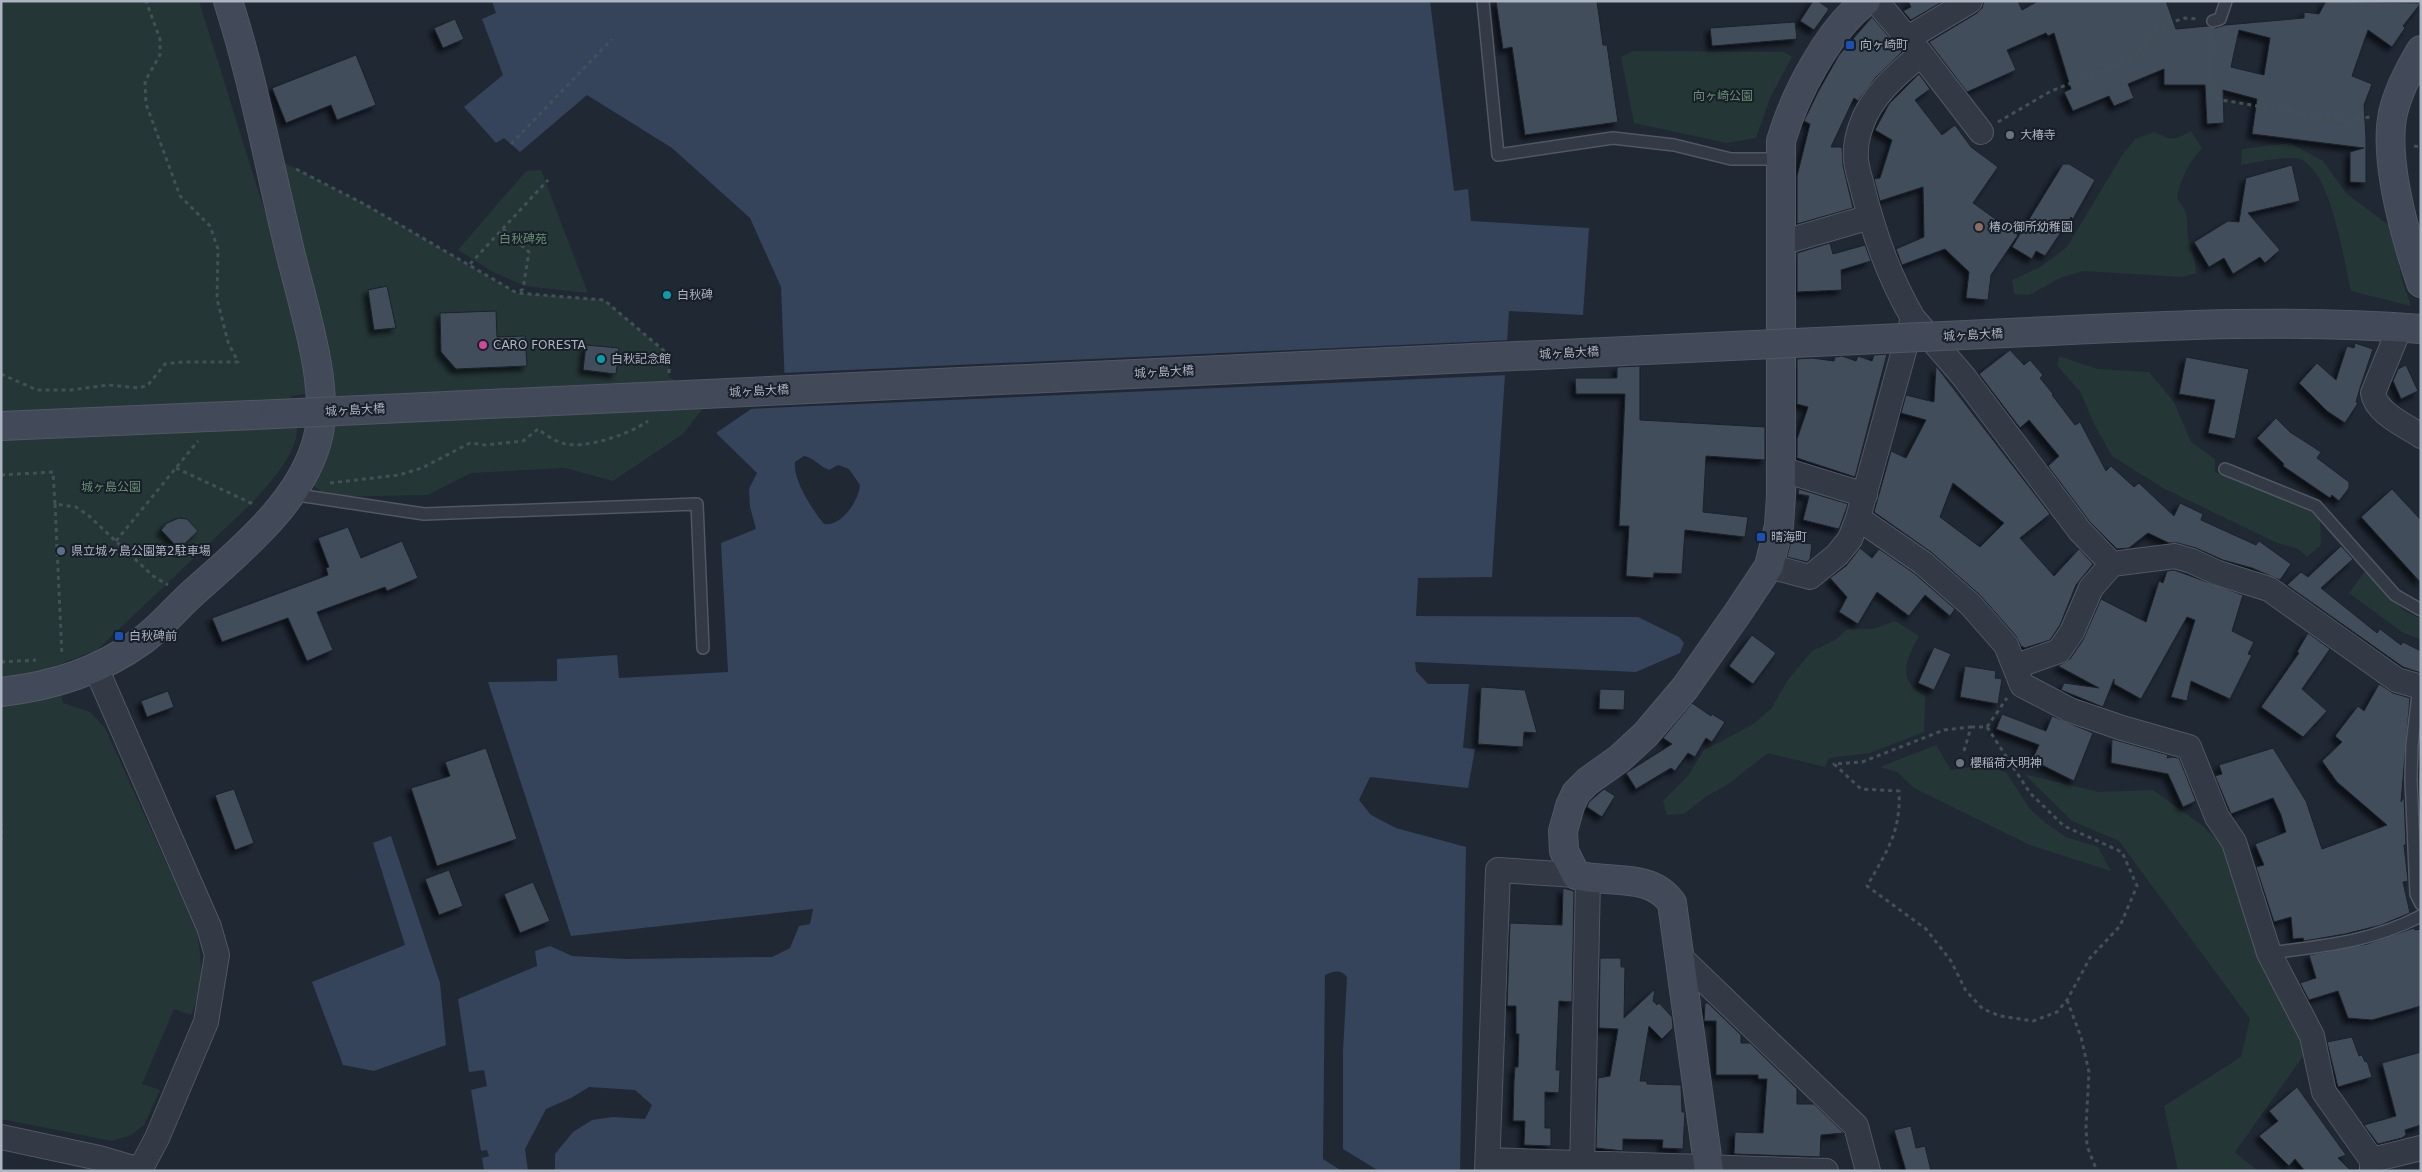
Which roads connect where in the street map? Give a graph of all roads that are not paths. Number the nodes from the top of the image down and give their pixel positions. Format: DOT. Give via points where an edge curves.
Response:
graph roads {
  1 [pos="228,1"];
  2 [pos="1483,1"];
  3 [pos="1866,1"];
  4 [pos="1876,1"];
  5 [pos="1970,1"];
  6 [pos="2226,1"];
  7 [pos="2213,21"];
  8 [pos="1915,46"];
  9 [pos="2421,50"];
  10 [pos="1981,132"];
  11 [pos="1780,158"];
  12 [pos="1870,217"];
  13 [pos="1780,243"];
  14 [pos="2421,283"];
  15 [pos="1913,318"];
  16 [pos="2412,328"];
  17 [pos="1,426"];
  18 [pos="2421,436"];
  19 [pos="2225,469"];
  20 [pos="1781,470"];
  21 [pos="296,486"];
  22 [pos="1865,495"];
  23 [pos="1858,518"];
  24 [pos="2112,564"];
  25 [pos="1769,566"];
  26 [pos="2421,610"];
  27 [pos="703,648"];
  28 [pos="96,668"];
  29 [pos="2019,675"];
  30 [pos="2420,687"];
  31 [pos="1,692"];
  32 [pos="1582,876"];
  33 [pos="2421,904"];
  34 [pos="2421,916"];
  35 [pos="2269,954"];
  36 [pos="1681,958"];
  37 [pos="1,1137"];
  38 [pos="2421,1148"];
  39 [pos="2372,1165"];
  40 [pos="1488,1166"];
  41 [pos="1582,1167"];
  42 [pos="1657,1168"];
  43 [pos="1709,1168"];
  44 [pos="139,1170"];
  45 [pos="1807,1170"];
  46 [pos="1826,1171"];
  47 [pos="1868,1171"];
  1 -- 21 [label="street" via="309,327 320,384 322,410 318,437"];
  2 -- 11 [label="lane" via="1498,155 1613,138 1674,145 1731,159"];
  3 -- 11 [label="street" via="1847,20 1802,86 1789,113"];
  4 -- 8 [label="street"];
  5 -- 8 [label="street"];
  6 -- 7 [label="lane" via="2220,19"];
  8 -- 10 [label="street"];
  8 -- 12 [label="street" via="1899,72 1875,98 1861,125 1856,161"];
  9 -- 14 [label="street" via="2400,91 2393,113 2391,142 2394,180"];
  11 -- 13 [label="street"];
  12 -- 13 [label="street"];
  12 -- 15 [label="street" via="1900,294"];
  13 -- 20 [label="street"];
  15 -- 22 [label="street"];
  15 -- 24 [label="street" via="1964,377 2080,531"];
  16 -- 17 [label="street, 城ヶ島大橋, bridge" via="2218,324"];
  16 -- 18 [label="street" via="2373,393 2374,402 2381,409"];
  19 -- 26 [label="lane" via="2316,506 2394,595"];
  20 -- 22 [label="street"];
  20 -- 25 [label="street" via="1778,526"];
  21 -- 27 [label="lane" via="424,514 697,504"];
  21 -- 28 [label="street" via="256,534 144,639"];
  22 -- 23 [label="street"];
  23 -- 25 [label="street" via="1850,539 1837,555 1810,576"];
  23 -- 29 [label="street" via="1923,563 1971,605 2006,645"];
  24 -- 29 [label="street" via="2091,588 2072,632 2058,651"];
  24 -- 30 [label="street" via="2175,556 2270,589 2397,680"];
  25 -- 32 [label="street" via="1685,688 1646,734 1576,793 1563,831 1564,851"];
  28 -- 31 [label="street" via="63,681"];
  28 -- 44 [label="street" via="209,927 217,955 206,1022 157,1138"];
  29 -- 35 [label="street" via="2070,710 2189,747 2217,816 2234,842"];
  30 -- 33 [label="lane" via="2411,780 2416,894"];
  32 -- 36 [label="street" via="1646,883 1665,892 1675,914"];
  32 -- 40 [label="street" via="1498,870"];
  32 -- 41 [label="street"];
  34 -- 35 [label="lane" via="2358,941"];
  35 -- 39 [label="street" via="2312,1036 2324,1092"];
  36 -- 43 [label="street"];
  36 -- 47 [label="street" via="1856,1126"];
  37 -- 44 [label="street" via="100,1158"];
  38 -- 39 [label="street"];
  40 -- 41 [label="street"];
  41 -- 42 [label="street"];
  42 -- 43 [label="street"];
  43 -- 45 [label="street"];
  45 -- 46 [label="street"];
}
